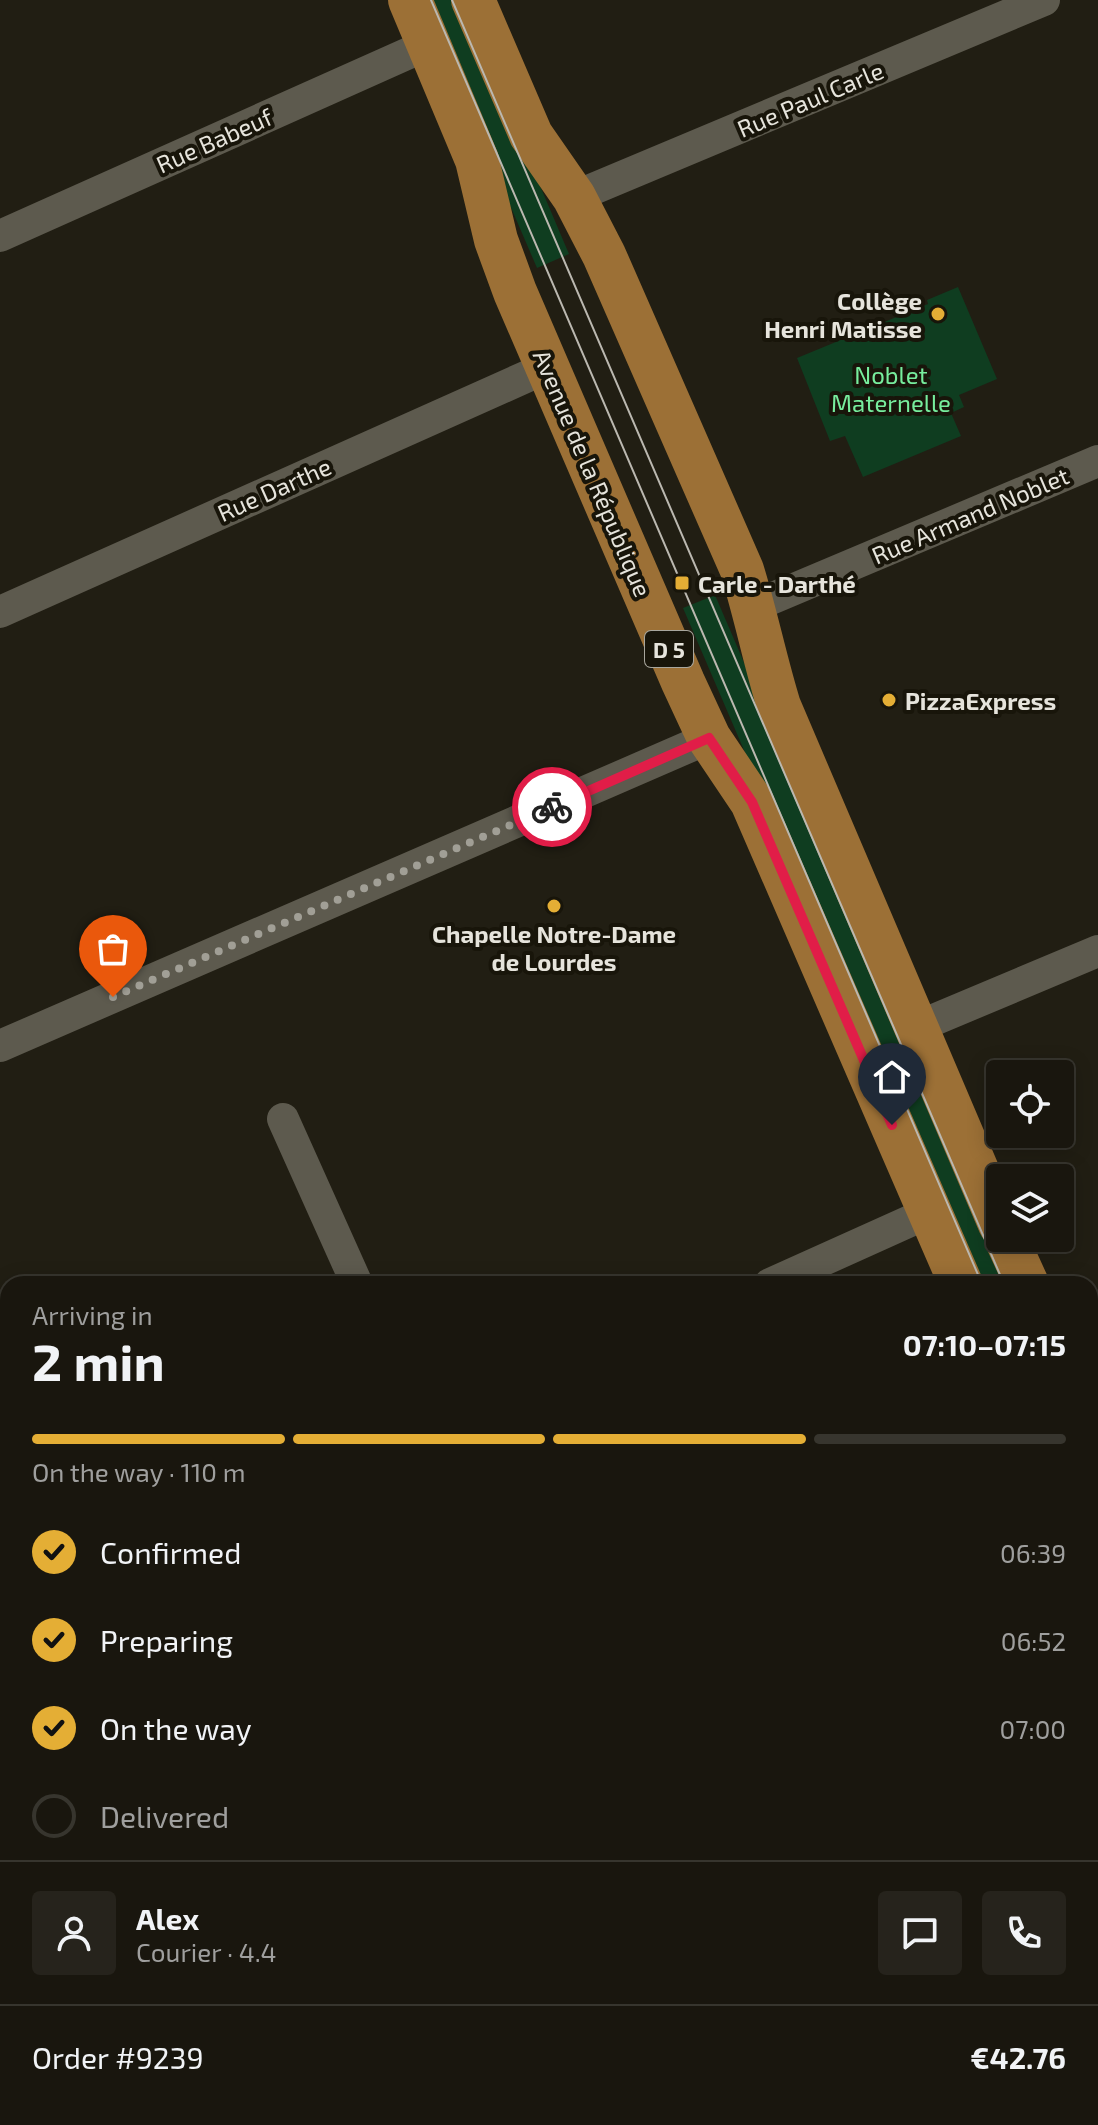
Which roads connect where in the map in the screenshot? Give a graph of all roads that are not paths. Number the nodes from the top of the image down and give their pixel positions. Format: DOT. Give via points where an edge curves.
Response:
graph roads {
  1 [pos="410,0"];
  2 [pos="473,0"];
  3 [pos="1044,0"];
  4 [pos="429,44"];
  5 [pos="574,197"];
  6 [pos="0,236"];
  7 [pos="548,367"];
  8 [pos="1098,461"];
  9 [pos="754,606"];
  10 [pos="0,612"];
  11 [pos="709,738"];
  12 [pos="1098,951"];
  13 [pos="917,1027"];
  14 [pos="0,1046"];
  15 [pos="283,1119"];
  16 [pos="986,1191"];
  17 [pos="930,1212"];
  18 [pos="1012,1252"];
  19 [pos="353,1276"];
  20 [pos="788,1276"];
  21 [pos="958,1276"];
  22 [pos="1023,1276"];
  1 -- 4 [label="main road, Avenue de la République / D 5"];
  2 -- 5 [label="main road" via="531,135"];
  3 -- 5 [label="street, Rue Paul Carle"];
  4 -- 6 [label="street, Rue Babeuf"];
  4 -- 7 [label="main road, Avenue de la République / D 5" via="477,160 496,240"];
  5 -- 9 [label="main road" via="629,310"];
  7 -- 10 [label="street, Rue Darthe"];
  7 -- 11 [label="main road, Avenue de la République / D 5"];
  8 -- 9 [label="street, Rue Armand Noblet"];
  9 -- 13 [label="main road" via="779,706"];
  11 -- 14 [label="street"];
  11 -- 17 [label="main road, Avenue de la République / D 5" via="752,802"];
  12 -- 13 [label="street"];
  13 -- 16 [label="main road"];
  15 -- 19 [label="street"];
  17 -- 20 [label="street"];
  17 -- 21 [label="main road, Avenue de la République / D 5"];
  18 -- 22 [label="main road"];
}
